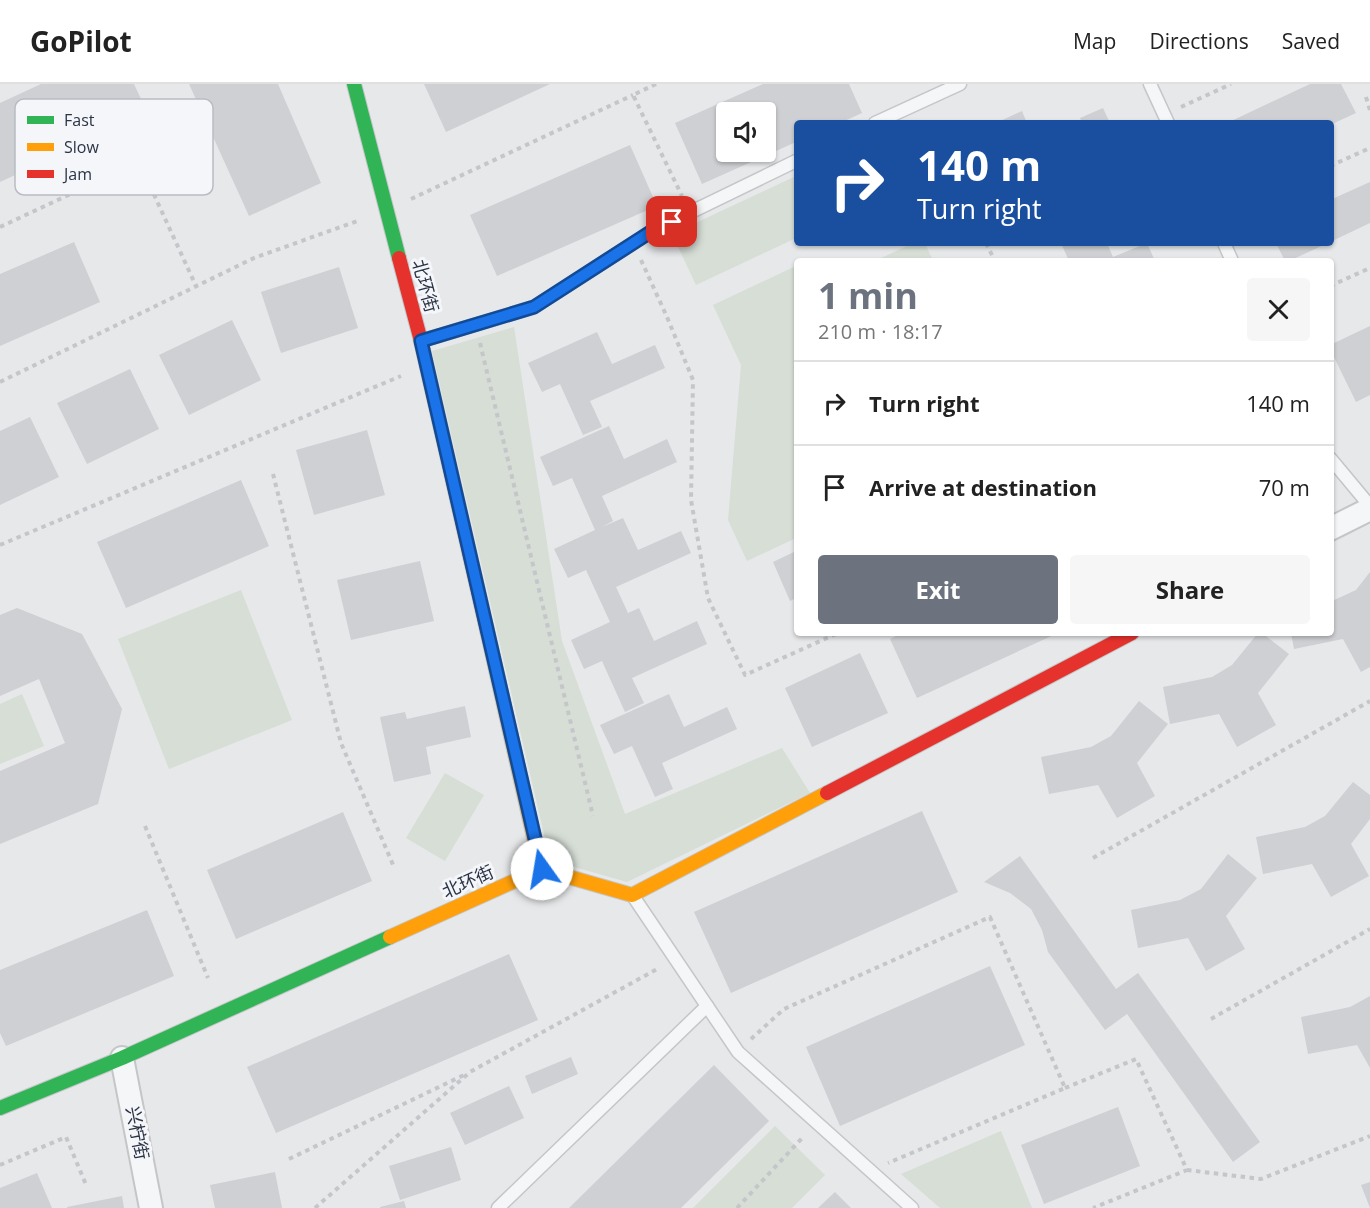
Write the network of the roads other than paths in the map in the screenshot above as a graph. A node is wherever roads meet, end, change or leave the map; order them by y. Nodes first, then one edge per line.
1 (354, 84) edge
2 (960, 84) edge
3 (1150, 84) edge
4 (1166, 119) edge
5 (882, 120) edge
6 (794, 162) edge
7 (421, 341) junction
8 (1334, 463) edge
9 (1370, 507) edge
10 (1334, 527) edge
11 (1126, 636) edge
12 (542, 869) junction
13 (632, 895) junction
14 (707, 1006) junction
15 (122, 1058) junction
16 (0, 1108) edge
17 (152, 1208) edge
18 (498, 1208) edge
19 (912, 1208) edge

1 - 7 street, 北环街
2 - 5 lane
3 - 4 lane
6 - 7 lane
7 - 12 street, 北环街
8 - 9 lane
9 - 10 street
11 - 13 street
12 - 13 street
12 - 15 street, 北环街
13 - 14 lane
14 - 18 lane
14 - 19 lane
15 - 16 street, 北环街
15 - 17 street, 兴柠街

